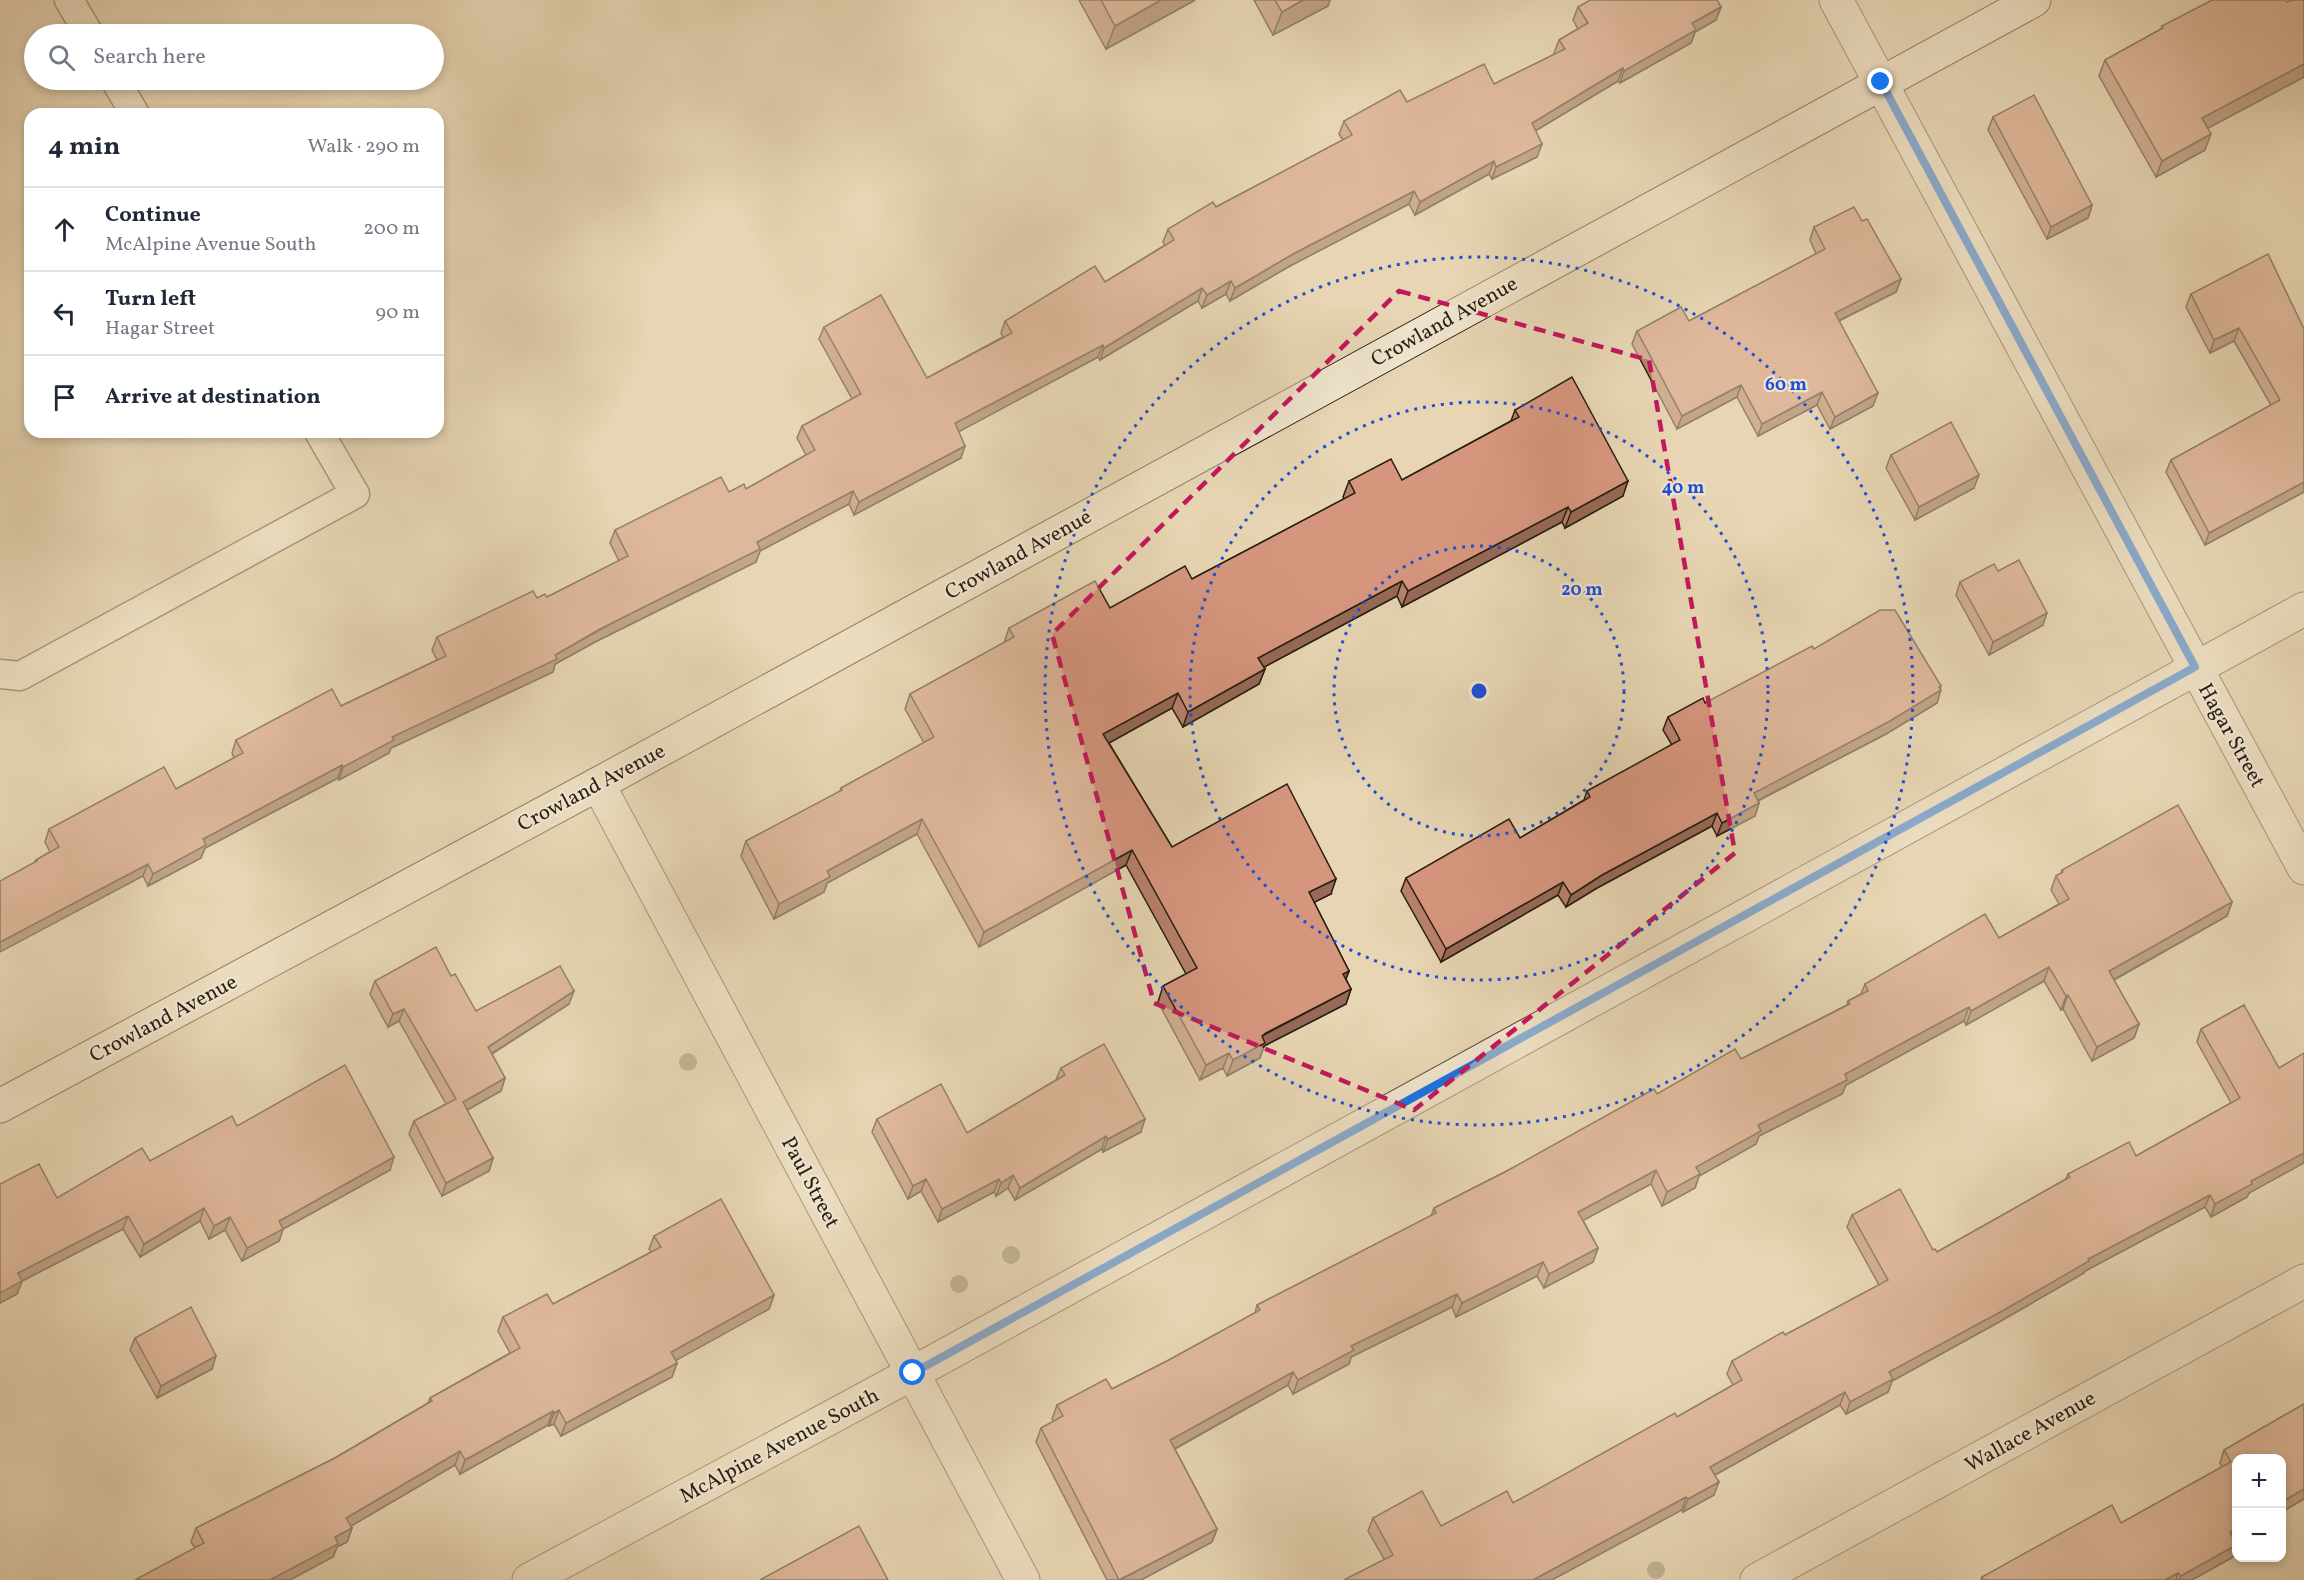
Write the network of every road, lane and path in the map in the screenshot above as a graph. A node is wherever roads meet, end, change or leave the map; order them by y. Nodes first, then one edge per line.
1 (69, 0) edge
2 (1836, 0) edge
3 (2034, 0) edge
4 (83, 24) edge
5 (1881, 82) junction
6 (121, 90) edge
7 (131, 108) edge
8 (323, 438) edge
9 (2304, 609) edge
10 (2195, 667) junction
11 (0, 674) edge
12 (598, 784) junction
13 (2304, 868) edge
14 (0, 1106) edge
15 (2304, 1281) edge
16 (913, 1373) junction
17 (529, 1580) edge
18 (1023, 1580) edge
19 (1756, 1580) edge

1 - 4 lane
2 - 5 street, Hagar Street
3 - 5 street, Crowland Avenue
5 - 10 street, Hagar Street
5 - 12 street, Crowland Avenue
6 - 7 lane
8 - 11 lane
9 - 10 street, McAlpine Avenue South
10 - 13 street, Hagar Street
10 - 16 street, McAlpine Avenue South
12 - 14 street, Crowland Avenue
12 - 16 street, Paul Street
15 - 19 street, Wallace Avenue
16 - 17 street, McAlpine Avenue South
16 - 18 street, Paul Street

